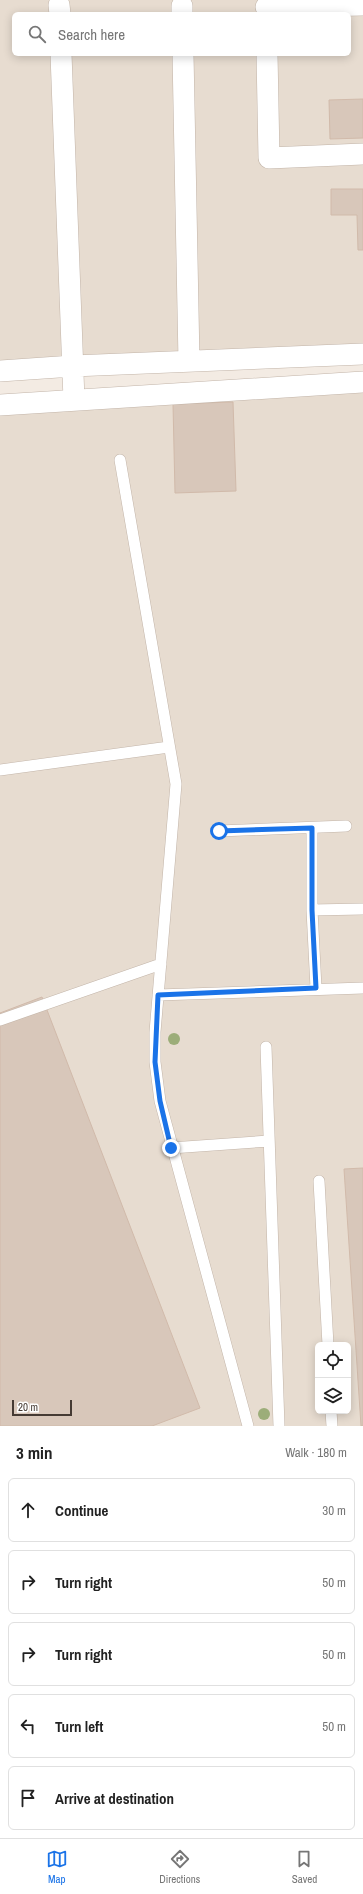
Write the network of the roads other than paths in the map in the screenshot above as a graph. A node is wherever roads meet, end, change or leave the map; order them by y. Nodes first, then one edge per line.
1 (363, 5) edge
2 (265, 7) edge
3 (61, 56) edge
4 (183, 56) edge
5 (267, 56) edge
6 (363, 154) edge
7 (363, 354) edge
8 (188, 361) junction
9 (73, 366) junction
10 (0, 371) edge
11 (363, 382) edge
12 (74, 400) junction
13 (0, 405) edge
14 (120, 460) dead end
15 (169, 747) junction
16 (0, 770) edge
17 (346, 826) dead end
18 (312, 828) junction
19 (219, 831) dead end
20 (363, 909) edge
21 (312, 910) junction
22 (161, 964) junction
23 (316, 988) junction
24 (363, 988) edge
25 (158, 995) junction
26 (0, 1020) edge
27 (266, 1047) dead end
28 (269, 1141) junction
29 (171, 1148) junction
30 (320, 1181) dead end
31 (328, 1342) edge
32 (331, 1414) edge
33 (248, 1426) edge
34 (279, 1426) edge
35 (332, 1426) edge

1 - 2 street
3 - 9 street
4 - 8 street
5 - 6 street
7 - 8 street
8 - 9 street
9 - 10 street
9 - 12 street
11 - 12 street
12 - 13 street
14 - 15 lane
15 - 16 lane
15 - 22 lane
17 - 18 lane
18 - 19 lane
18 - 21 lane
20 - 21 lane
21 - 23 lane
22 - 25 lane
22 - 26 lane
23 - 24 lane
23 - 25 lane
25 - 29 lane
27 - 28 lane
28 - 29 lane
28 - 34 lane
29 - 33 lane
30 - 31 lane
32 - 35 lane

